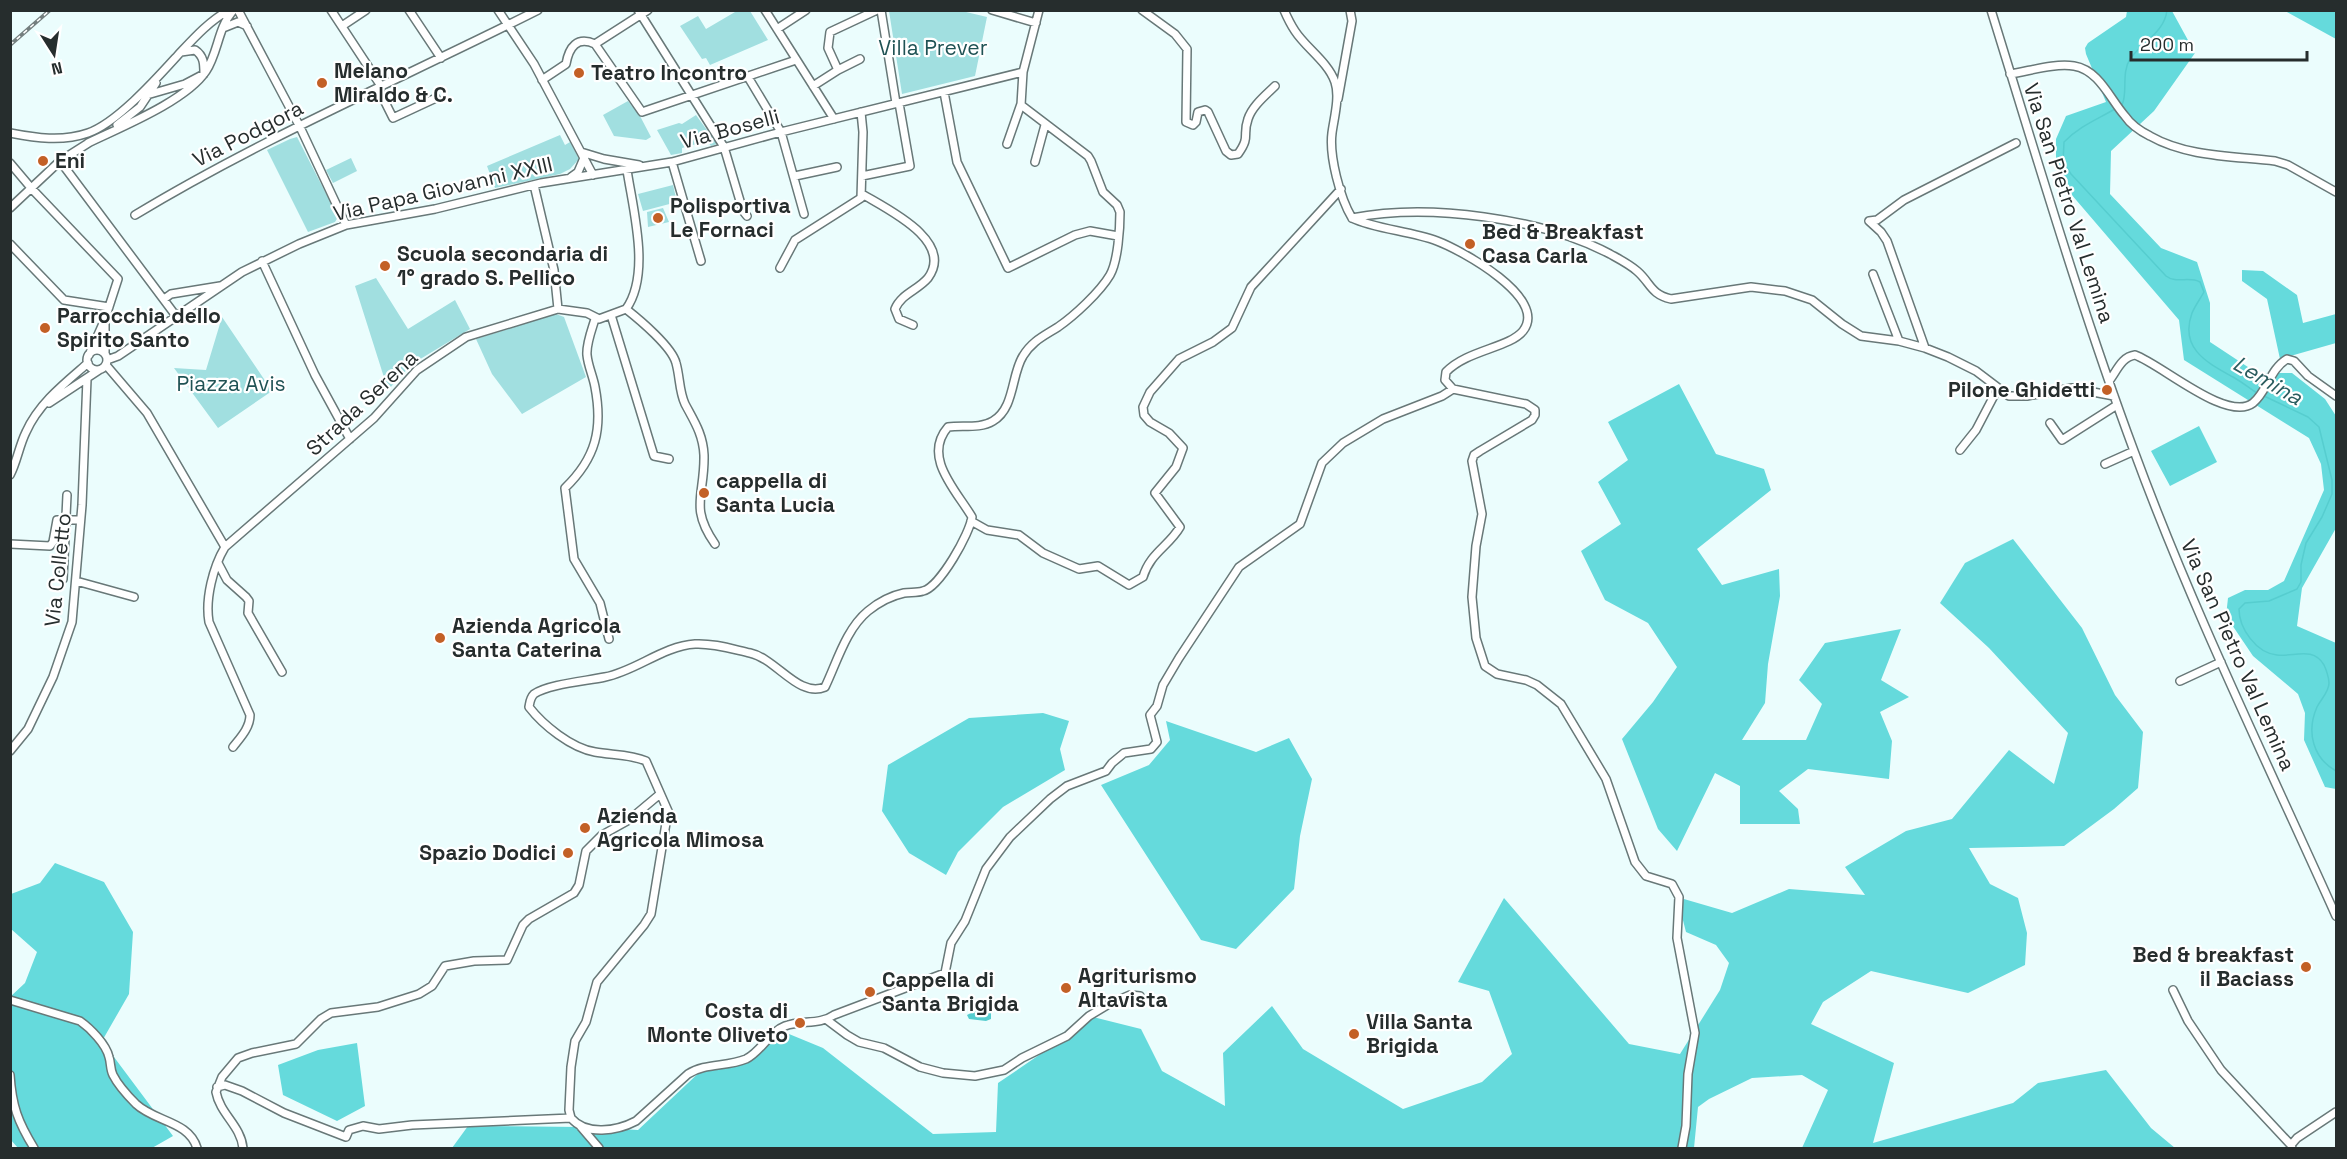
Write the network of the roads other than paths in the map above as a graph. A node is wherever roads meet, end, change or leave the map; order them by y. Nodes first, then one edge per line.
1 (231, 10) edge
2 (238, 10) edge
3 (331, 10) edge
4 (366, 10) edge
5 (409, 10) edge
6 (498, 10) edge
7 (538, 10) edge
8 (648, 10) edge
9 (765, 10) edge
10 (806, 10) edge
11 (879, 10) edge
12 (992, 10) edge
13 (1039, 10) edge
14 (1142, 10) edge
15 (1284, 10) edge
16 (1350, 10) edge
17 (1991, 10) edge
18 (639, 13) edge
19 (1036, 23) junction
20 (508, 25) junction
21 (247, 26) junction
22 (342, 26) junction
23 (223, 28) junction
24 (777, 29) junction
25 (595, 44) junction
26 (180, 52) junction
27 (441, 58) junction
28 (860, 59) dead end
29 (796, 60) junction
30 (838, 70) junction
31 (1023, 72) junction
32 (162, 73) junction
33 (204, 74) junction
34 (2010, 74) junction
35 (748, 77) junction
36 (542, 80) junction
37 (813, 86) junction
38 (1275, 86) dead end
39 (379, 87) junction
40 (944, 92) junction
41 (148, 95) junction
42 (692, 96) junction
43 (436, 98) dead end
44 (131, 102) junction
45 (898, 103) junction
46 (1021, 104) junction
47 (1335, 107) junction
48 (861, 112) junction
49 (834, 119) junction
50 (1045, 125) junction
51 (300, 127) junction
52 (10, 132) edge
53 (781, 132) junction
54 (88, 143) junction
55 (2016, 143) dead end
56 (1007, 144) dead end
57 (724, 147) junction
58 (583, 155) junction
59 (60, 161) junction
60 (672, 162) junction
61 (1035, 162) dead end
62 (10, 163) edge
63 (648, 166) junction
64 (837, 167) dead end
65 (627, 170) junction
66 (593, 175) junction
67 (795, 176) junction
68 (862, 176) junction
69 (570, 178) junction
70 (534, 185) junction
71 (32, 189) junction
72 (1341, 189) junction
73 (2337, 192) edge
74 (862, 194) junction
75 (10, 208) edge
76 (804, 214) dead end
77 (135, 215) dead end
78 (747, 216) dead end
79 (1352, 218) junction
80 (346, 225) junction
81 (1118, 236) junction
82 (10, 244) edge
83 (262, 261) junction
84 (701, 261) dead end
85 (780, 268) dead end
86 (1873, 274) dead end
87 (220, 286) junction
88 (164, 299) junction
89 (109, 307) junction
90 (558, 309) junction
91 (626, 309) junction
92 (611, 315) junction
93 (176, 316) junction
94 (105, 319) junction
95 (595, 319) junction
96 (914, 325) dead end
97 (1899, 340) junction
98 (1925, 348) junction
99 (88, 359) junction
100 (104, 362) junction
101 (87, 379) junction
102 (2109, 381) junction
103 (1998, 388) junction
104 (1453, 389) junction
105 (2114, 396) junction
106 (2337, 396) edge
107 (2117, 405) junction
108 (41, 408) junction
109 (2050, 423) dead end
110 (350, 439) junction
111 (10, 448) edge
112 (1960, 450) dead end
113 (2134, 451) junction
114 (18, 452) junction
115 (669, 459) dead end
116 (2105, 464) dead end
117 (10, 475) edge
118 (67, 495) dead end
119 (66, 519) junction
120 (80, 520) junction
121 (971, 521) junction
122 (10, 544) edge
123 (715, 544) dead end
124 (225, 547) junction
125 (218, 563) junction
126 (63, 579) dead end
127 (76, 581) junction
128 (134, 597) dead end
129 (609, 639) dead end
130 (2221, 662) junction
131 (282, 672) dead end
132 (2180, 681) dead end
133 (232, 747) dead end
134 (10, 751) edge
135 (660, 794) junction
136 (2337, 916) edge
137 (2173, 990) dead end
138 (1140, 996) dead end
139 (10, 1000) edge
140 (827, 1020) junction
141 (10, 1075) edge
142 (217, 1087) junction
143 (2337, 1112) edge
144 (571, 1118) junction
145 (581, 1127) junction
146 (2292, 1147) edge
147 (34, 1149) edge
148 (197, 1149) edge
149 (243, 1149) edge
150 (600, 1149) edge
151 (1682, 1149) edge

1 - 23 street
1 - 26 street
2 - 21 street
3 - 22 street
4 - 22 street
5 - 27 street
6 - 20 street
7 - 20 street, Via Podgora
8 - 18 street
9 - 24 street
10 - 24 street
11 - 30 street
11 - 45 street
12 - 19 street
13 - 19 street
14 - 38 street
15 - 47 street
16 - 47 street
17 - 34 street, Via San Pietro Val Lemina
18 - 25 street
18 - 42 street
19 - 31 street
20 - 27 street, Via Podgora
20 - 36 street
21 - 23 street
21 - 51 street
22 - 39 street
23 - 33 street
24 - 29 street
25 - 36 street
25 - 42 street
26 - 32 street
26 - 33 street
27 - 39 street, Via Podgora
28 - 30 street
29 - 35 street
29 - 37 street
30 - 37 street
31 - 40 street, Via Boselli
31 - 46 street
32 - 41 street
32 - 44 street
33 - 41 street
33 - 54 street
34 - 73 street
34 - 102 street, Via San Pietro Val Lemina
35 - 42 street
35 - 53 street
36 - 58 street
37 - 49 street
39 - 43 street
39 - 51 street, Via Podgora
40 - 45 street, Via Boselli
40 - 81 street
41 - 44 street
41 - 54 street
42 - 57 street
44 - 52 street
45 - 48 street, Via Boselli
45 - 68 street
46 - 50 street
46 - 56 street
47 - 72 street
48 - 49 street, Via Boselli
48 - 68 street
49 - 53 street, Via Boselli
50 - 61 street
50 - 81 street
51 - 77 street, Via Podgora
51 - 80 street
53 - 57 street, Via Boselli
53 - 67 street
54 - 59 street
55 - 98 street
57 - 60 street, Via Boselli
57 - 78 street
58 - 63 street
58 - 66 street
58 - 69 street
59 - 71 street
59 - 88 street
60 - 63 street, Via Boselli
60 - 84 street
62 - 71 street
63 - 65 street, Via Boselli
64 - 67 street
65 - 66 street, Via Boselli
65 - 91 street
66 - 69 street, Via Boselli
67 - 76 street
68 - 74 street
69 - 70 street, Via Papa Giovanni XXIII
70 - 80 street, Via Papa Giovanni XXIII
70 - 90 street
71 - 75 street
71 - 89 street
72 - 79 street
72 - 121 street
74 - 85 street
74 - 96 street
79 - 97 street
79 - 104 street
80 - 83 street, Via Papa Giovanni XXIII
81 - 121 street
82 - 89 street
83 - 87 street, Via Papa Giovanni XXIII
83 - 110 street
86 - 97 street
87 - 88 street
87 - 93 street, Via Papa Giovanni XXIII
88 - 93 street
89 - 94 street
90 - 95 street
90 - 110 street, Strada Serena
91 - 92 street
91 - 123 street
92 - 95 street
92 - 115 street
93 - 100 street, Via Papa Giovanni XXIII
94 - 99 street
94 - 100 street
95 - 129 street
97 - 98 street
98 - 103 street
99 - 100 street
99 - 100 street
99 - 108 street
100 - 101 street, Via Papa Giovanni XXIII
100 - 124 street
101 - 108 street, Via Papa Giovanni XXIII
101 - 120 street, Via Colletto
102 - 105 street, Via San Pietro Val Lemina
102 - 106 street
103 - 105 street
103 - 112 street
104 - 140 street
104 - 151 street
105 - 107 street, Via San Pietro Val Lemina
107 - 109 street
107 - 113 street, Via San Pietro Val Lemina
108 - 114 street
110 - 124 street, Strada Serena
111 - 114 street
113 - 116 street
113 - 130 street, Via San Pietro Val Lemina
114 - 117 street
118 - 119 street
119 - 120 street
119 - 122 street
119 - 126 street
120 - 127 street, Via Colletto
121 - 135 street
124 - 125 street, Strada Serena
125 - 131 street
125 - 133 street, Strada Serena
127 - 128 street
127 - 134 street, Via Colletto
130 - 132 street
130 - 136 street, Via San Pietro Val Lemina
135 - 142 street
135 - 144 street
137 - 146 street
138 - 140 street
139 - 148 street
140 - 145 street
141 - 147 street
142 - 144 street
142 - 149 street
143 - 146 street
144 - 145 street
145 - 150 street

